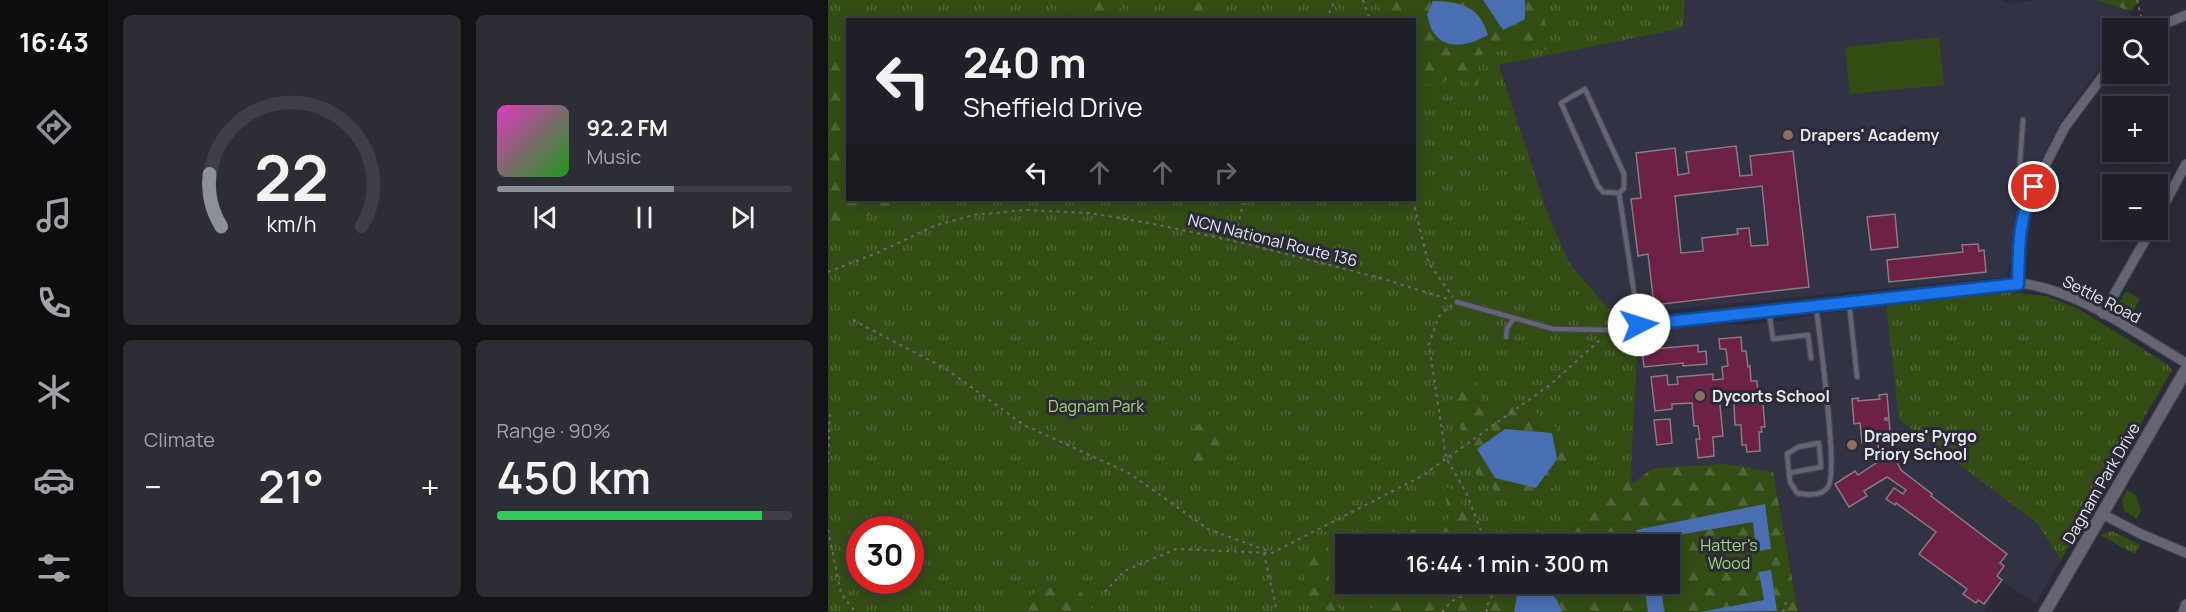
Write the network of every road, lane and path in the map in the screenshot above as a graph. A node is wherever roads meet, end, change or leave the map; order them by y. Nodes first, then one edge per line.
1 (1335, 0) edge
2 (1363, 0) edge
3 (2137, 0) edge
4 (2186, 15) edge
5 (1327, 18) edge
6 (1370, 18) edge
7 (2142, 18) edge
8 (2168, 23) edge
9 (2102, 77) edge
10 (2024, 120) dead end
11 (2186, 164) edge
12 (2034, 187) junction
13 (1619, 193) junction
14 (2168, 198) edge
15 (1244, 201) edge
16 (1413, 201) edge
17 (2145, 240) edge
18 (1234, 241) junction
19 (828, 272) edge
20 (2018, 284) junction
21 (1457, 302) junction
22 (1849, 302) junction
23 (1816, 306) junction
24 (1769, 312) junction
25 (2103, 314) junction
26 (853, 320) dead end
27 (1513, 320) junction
28 (1639, 325) junction
29 (1611, 330) junction
30 (1506, 337) dead end
31 (1811, 358) dead end
32 (2186, 363) edge
33 (2186, 370) edge
34 (1857, 377) dead end
35 (830, 410) dead end
36 (828, 462) edge
37 (1789, 473) junction
38 (2102, 514) junction
39 (828, 530) edge
40 (1482, 534) edge
41 (1264, 553) junction
42 (1272, 553) junction
43 (2186, 553) edge
44 (1106, 592) dead end
45 (1468, 594) edge
46 (1493, 594) edge
47 (1786, 602) dead end
48 (2186, 604) edge
49 (855, 612) edge
50 (1277, 612) edge
51 (1442, 612) edge
52 (1487, 612) edge
53 (1783, 612) edge
54 (2045, 612) edge
55 (2183, 612) edge

1 - 5 path
2 - 6 path
3 - 7 path
4 - 8 street
9 - 12 street
10 - 12 lane
11 - 14 street
12 - 20 street
13 - 13 lane
13 - 28 lane
15 - 18 path
16 - 21 path
17 - 25 street
18 - 19 path, NCN National Route 136
18 - 21 path, NCN National Route 136
20 - 22 street, Settle Road
20 - 25 street, Settle Road
21 - 27 lane
21 - 40 path
22 - 23 street, Settle Road
22 - 34 lane
23 - 24 street, Settle Road
23 - 37 lane
24 - 28 street, Settle Road
24 - 31 lane
25 - 32 street, Settle Road
26 - 42 path
27 - 29 lane
27 - 30 lane
28 - 29 lane
29 - 42 path
33 - 38 street, Dagnam Park Drive
35 - 36 path
37 - 37 lane
38 - 43 street
38 - 54 street, Dagnam Park Drive
39 - 49 path
41 - 42 path
41 - 44 path
41 - 50 path
45 - 51 path
46 - 52 path
47 - 53 path
48 - 55 street

